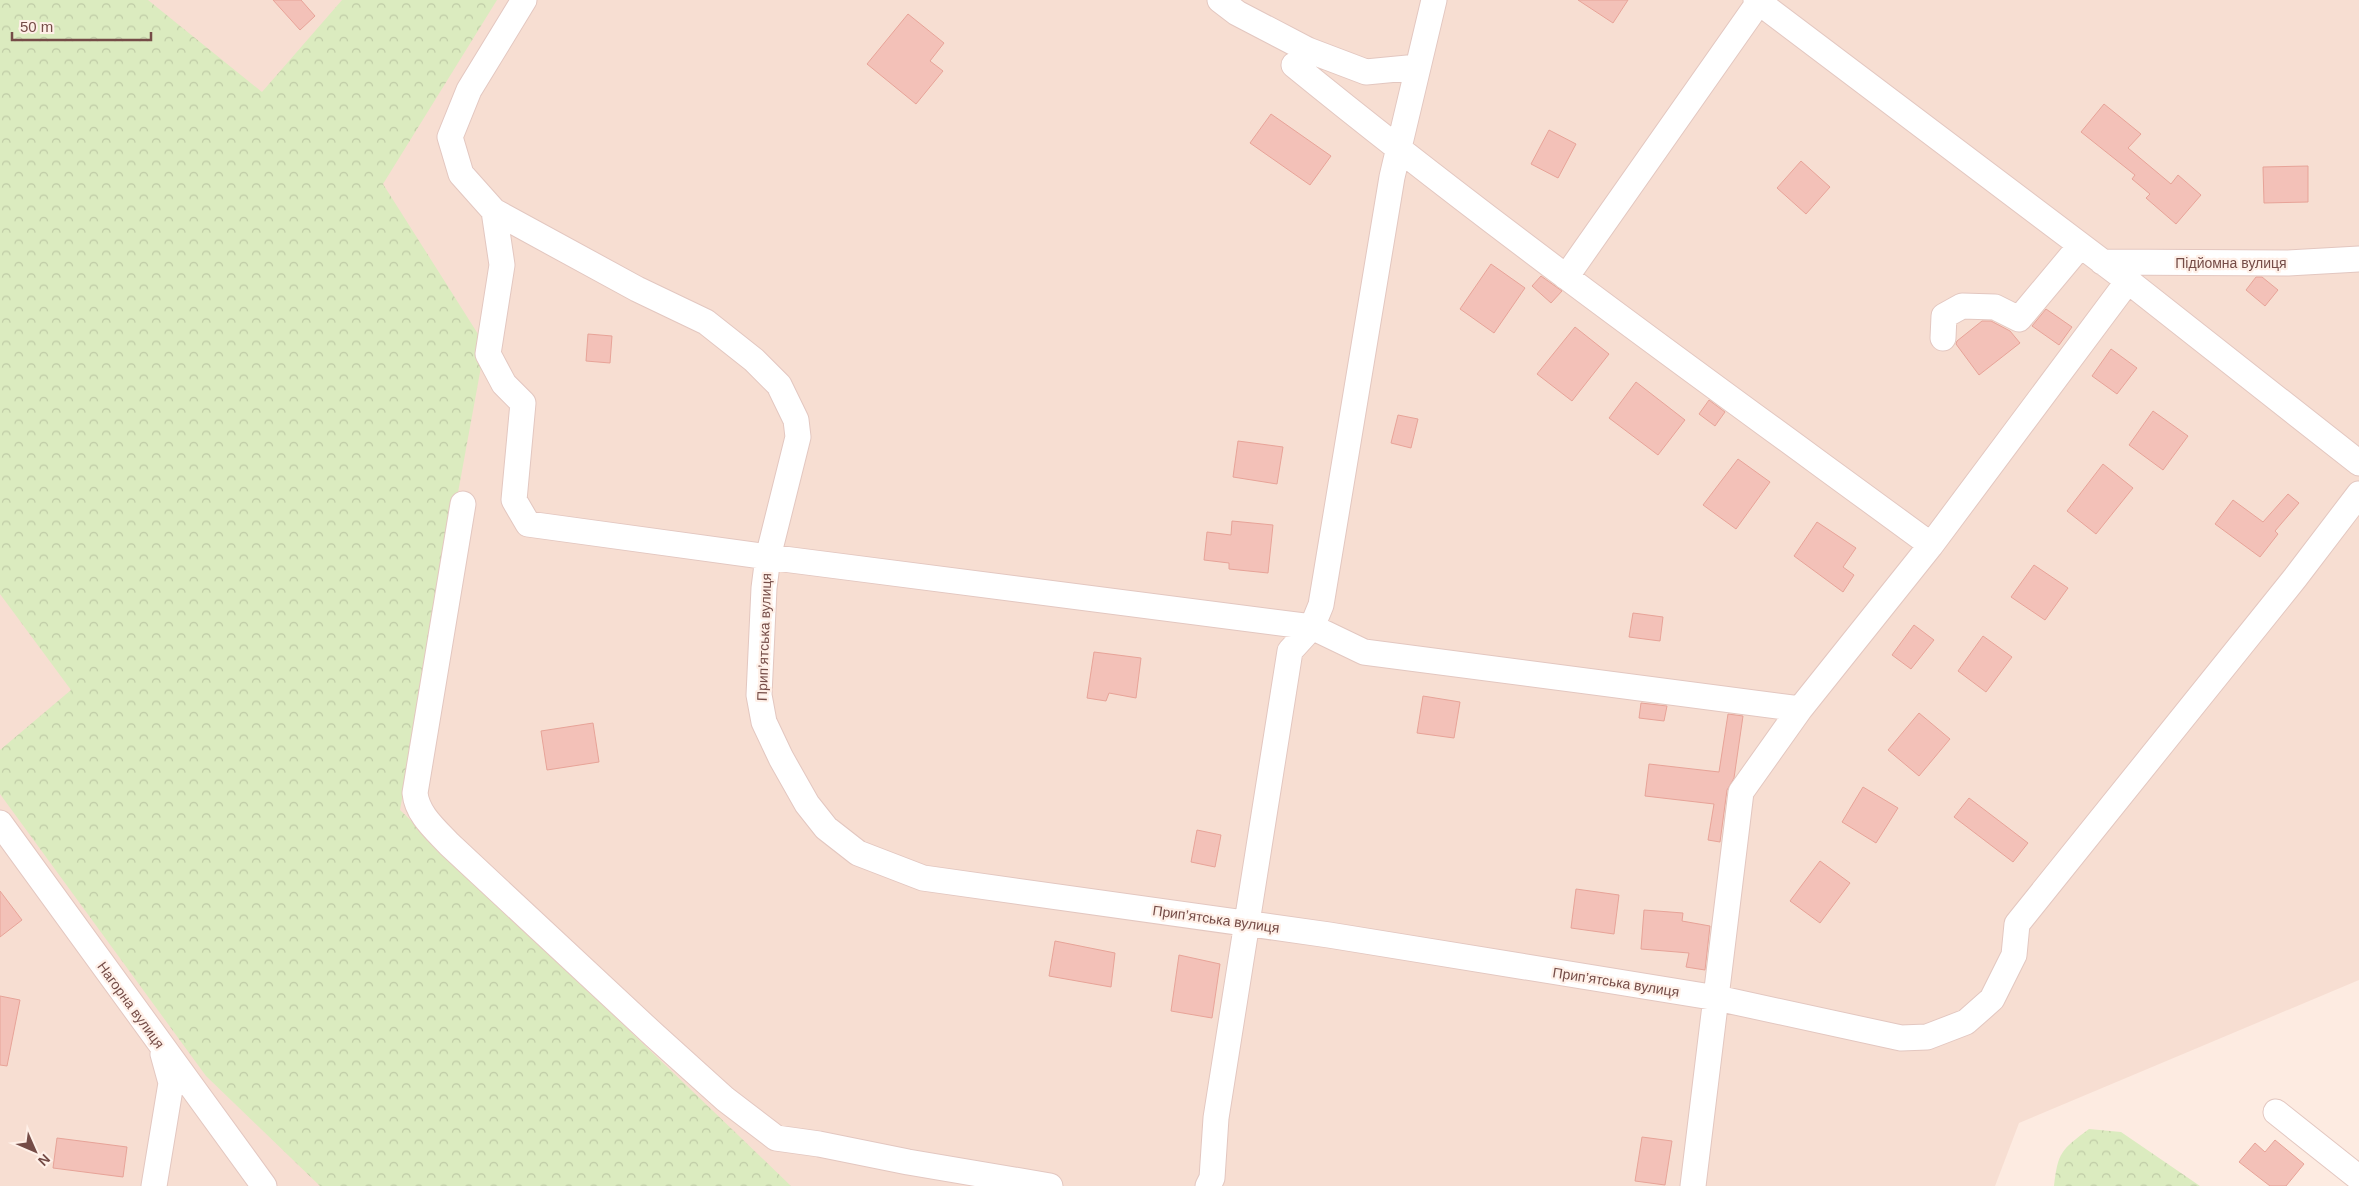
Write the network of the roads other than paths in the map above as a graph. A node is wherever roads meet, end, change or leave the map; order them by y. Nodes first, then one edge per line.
1 (524, 0) edge
2 (1220, 0) edge
3 (1434, 0) edge
4 (1757, 1) edge
5 (1294, 64) dead end
6 (1418, 67) junction
7 (1399, 150) junction
8 (494, 211) junction
9 (2080, 246) junction
10 (2359, 259) edge
11 (2102, 262) junction
12 (1566, 276) junction
13 (2128, 281) junction
14 (1943, 338) dead end
15 (2359, 463) edge
16 (2359, 494) edge
17 (463, 504) dead end
18 (1931, 545) junction
19 (768, 557) junction
20 (1312, 627) junction
21 (1800, 709) junction
22 (0, 823) edge
23 (1246, 923) junction
24 (1717, 998) junction
25 (159, 1042) junction
26 (2276, 1112) dead end
27 (2359, 1178) edge
28 (154, 1186) edge
29 (264, 1186) edge
30 (1050, 1186) edge
31 (1208, 1186) edge
32 (1693, 1186) edge

1 - 8 street
2 - 6 street
3 - 6 street
4 - 9 street
4 - 12 street
5 - 7 street
6 - 7 street
7 - 12 street
7 - 20 street
8 - 19 street, Прип’ятська вулиця
8 - 19 street
9 - 11 street
9 - 14 street
10 - 11 street, Підйомна вулиця
11 - 13 street
12 - 18 street
13 - 15 street
13 - 18 street
16 - 24 street, Прип’ятська вулиця
17 - 30 street
18 - 21 street
19 - 20 street
19 - 23 street, Прип’ятська вулиця
20 - 21 street
20 - 23 street
21 - 24 street
22 - 25 street, Нагорна вулиця
23 - 24 street, Прип’ятська вулиця
23 - 31 street
24 - 32 street
25 - 28 street
25 - 29 street, Нагорна вулиця
26 - 27 street

